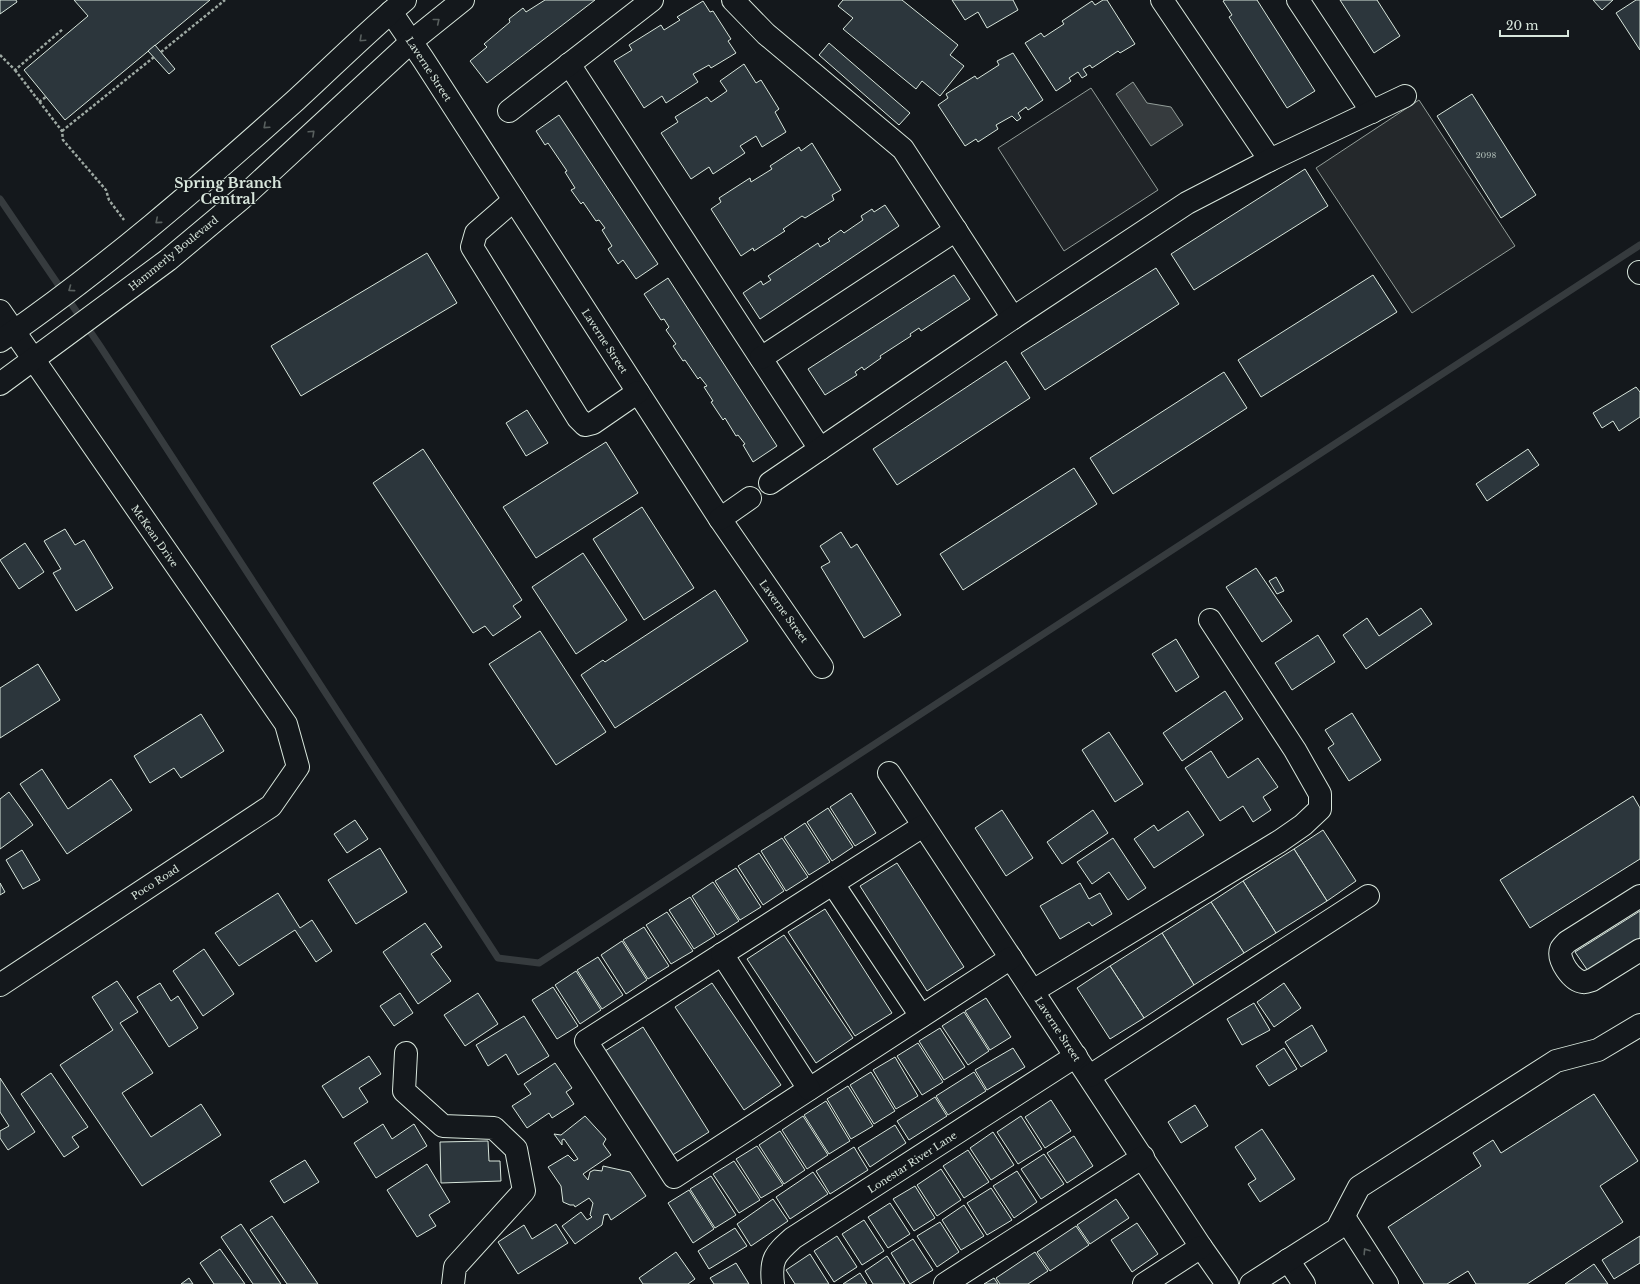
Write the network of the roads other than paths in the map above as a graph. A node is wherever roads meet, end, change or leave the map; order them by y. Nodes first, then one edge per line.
1 (463, 0) edge
2 (652, 0) edge
3 (733, 0) edge
4 (1162, 0) edge
5 (1298, 0) edge
6 (398, 6) edge
7 (412, 41) junction
8 (569, 64) junction
9 (1406, 96) dead end
10 (509, 111) dead end
11 (1372, 112) junction
12 (1270, 160) junction
13 (514, 200) junction
14 (956, 230) junction
15 (0, 310) edge
16 (1013, 318) junction
17 (7, 337) edge
18 (761, 358) junction
19 (34, 361) junction
20 (0, 384) edge
21 (638, 392) junction
22 (820, 449) junction
23 (770, 483) dead end
24 (750, 498) dead end
25 (720, 519) junction
26 (1210, 620) dead end
27 (822, 667) dead end
28 (298, 767) joint
29 (889, 773) dead end
30 (923, 826) junction
31 (833, 884) junction
32 (1368, 896) dead end
33 (1640, 896) edge
34 (1640, 950) edge
35 (722, 954) junction
36 (1011, 958) junction
37 (0, 985) edge
38 (1033, 991) junction
39 (921, 1016) junction
40 (1640, 1025) edge
41 (406, 1053) dead end
42 (1076, 1056) junction
43 (1090, 1076) junction
44 (809, 1089) junction
45 (1143, 1157) junction
46 (1344, 1217) junction
47 (1201, 1247) junction
48 (1288, 1260) junction
49 (453, 1284) edge
50 (774, 1284) edge
51 (945, 1284) edge
52 (1144, 1284) edge
53 (1227, 1284) edge
54 (1251, 1284) edge
55 (1304, 1284) edge
56 (1387, 1284) edge

7 -> 1 street, Hammerly Boulevard
2 - 8 street
3 - 14 street
4 - 12 street
5 - 11 street
6 - 7 street, Laverne Street
6 -> 17 street
7 - 13 street, Laverne Street
19 -> 7 street, Hammerly Boulevard
8 - 10 street
8 - 18 street
9 - 11 street
11 - 12 street
12 - 16 street
13 - 21 street, Laverne Street
13 - 21 street
14 - 16 street
14 - 18 street
15 - 17 street, McKean Drive
16 - 22 street
17 - 19 street, McKean Drive
18 - 22 street
19 - 20 street, Hammerly Boulevard
19 - 28 street, McKean Drive
21 - 25 street, Laverne Street
22 - 23 street
24 - 25 street
25 - 27 street, Laverne Street
26 - 38 street
28 - 37 street, Poco Road
29 - 30 street, Laverne Street
30 - 31 street
30 - 36 street, Laverne Street
31 - 35 street
31 - 39 street
32 - 43 street
33 - 34 street
35 - 44 street
35 - 44 street
36 - 38 street, Laverne Street
36 - 39 street
38 - 42 street, Laverne Street
39 - 44 street
40 - 46 street
41 - 49 street
42 - 43 street, Laverne Street
42 - 50 street, Lonestar River Lane
43 - 45 street, Laverne Street
45 - 47 street, Laverne Street
45 - 51 street
46 - 48 street
56 -> 46 street
47 - 52 street
47 - 53 street, Laverne Street
48 - 54 street
48 - 55 street

